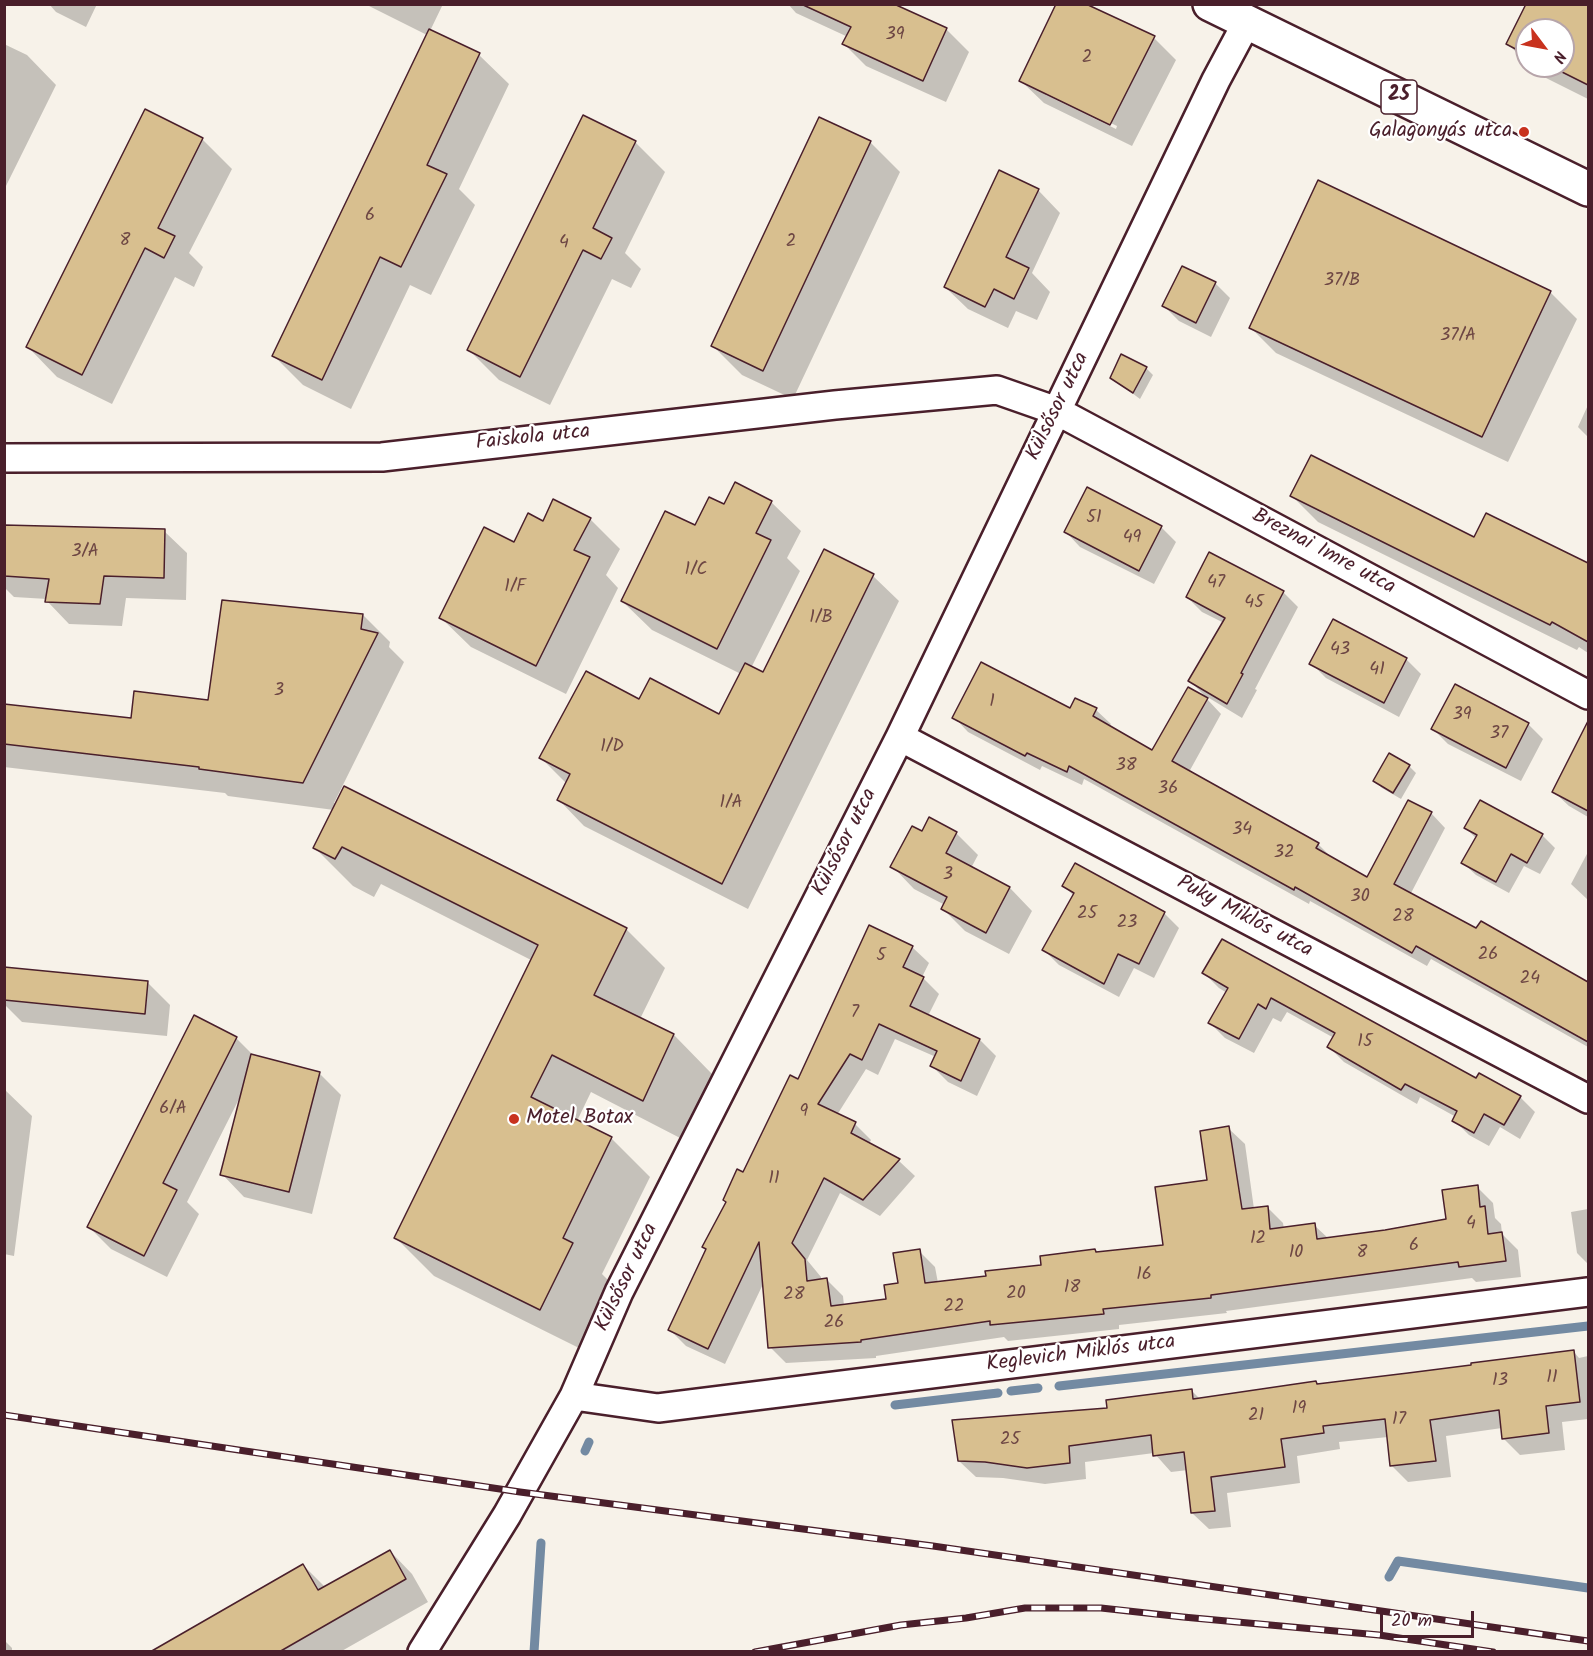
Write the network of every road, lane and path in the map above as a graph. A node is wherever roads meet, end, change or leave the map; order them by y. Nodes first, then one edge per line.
1 (1210, 4) edge
2 (1247, 22) junction
3 (1588, 189) edge
4 (1057, 411) junction
5 (4, 458) edge
6 (1588, 696) edge
7 (900, 737) junction
8 (1588, 1099) edge
9 (1588, 1292) edge
10 (574, 1396) junction
11 (422, 1652) edge

1 - 2 main road, 25
2 - 3 main road, 25
2 - 4 street, Külsősor utca
4 - 5 street, Faiskola utca
4 - 6 street, Breznai Imre utca
4 - 7 street, Külsősor utca
7 - 8 street, Puky Miklós utca
7 - 10 street, Külsősor utca
9 - 10 street, Keglevich Miklós utca
10 - 11 street, Külsősor utca

